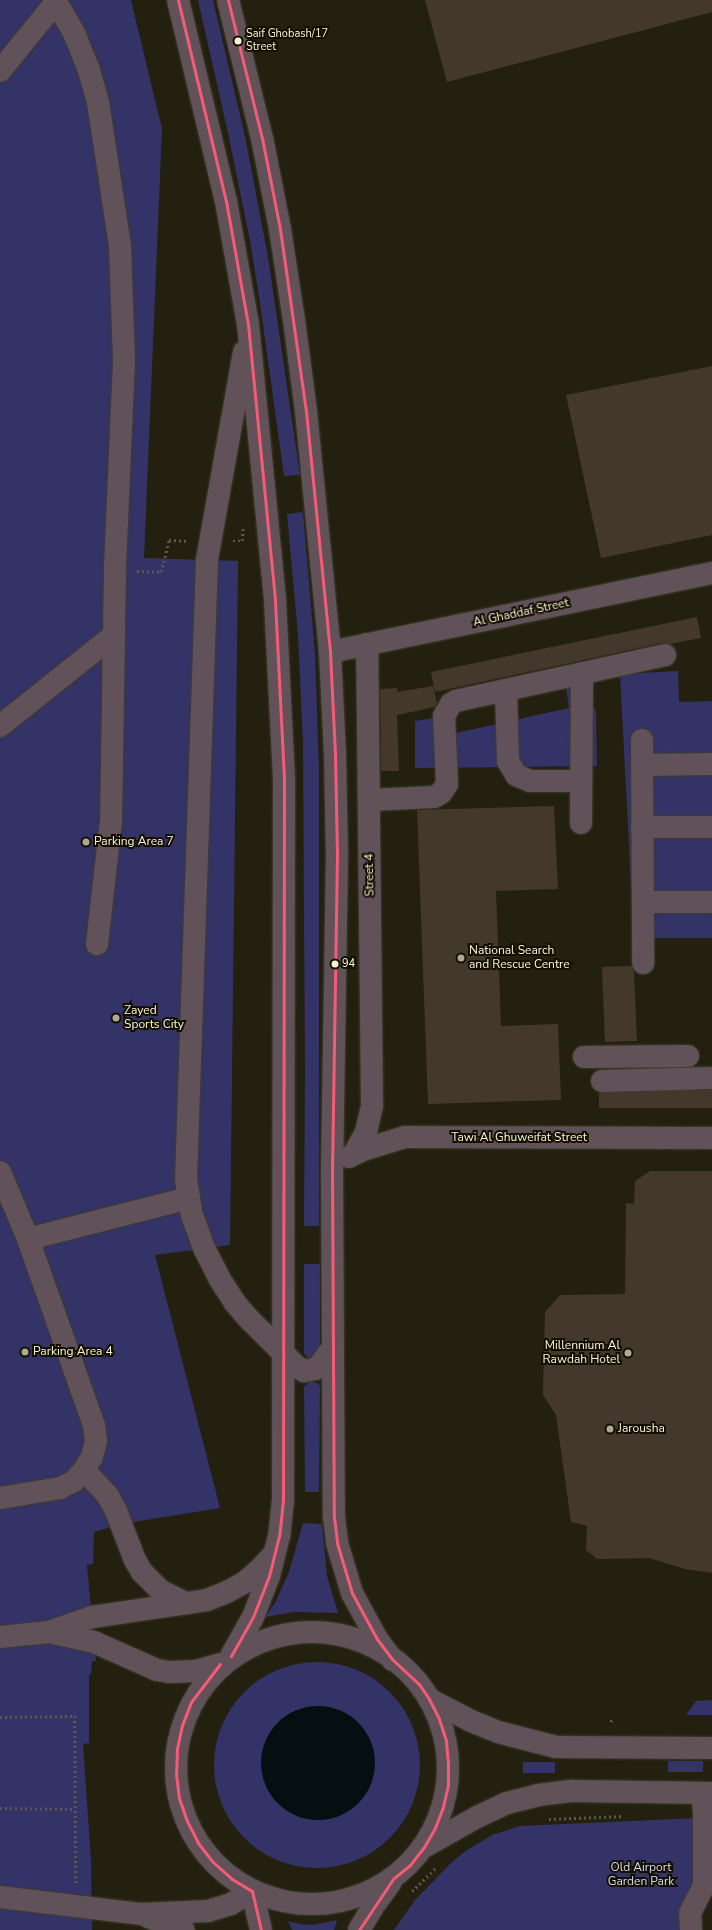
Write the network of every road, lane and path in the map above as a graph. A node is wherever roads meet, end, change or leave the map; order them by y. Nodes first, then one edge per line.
1 (178, 0) edge
2 (228, 0) edge
3 (55, 1) edge
4 (0, 71) edge
5 (248, 324) junction
6 (712, 573) edge
7 (114, 635) junction
8 (367, 644) junction
9 (330, 652) junction
10 (665, 655) dead end
11 (582, 673) junction
12 (506, 690) junction
13 (0, 726) edge
14 (642, 740) dead end
15 (712, 764) edge
16 (642, 765) junction
17 (582, 781) junction
18 (369, 800) junction
19 (581, 824) dead end
20 (712, 827) edge
21 (642, 828) junction
22 (643, 902) junction
23 (712, 902) edge
24 (97, 944) dead end
25 (643, 962) dead end
26 (688, 1056) dead end
27 (584, 1057) dead end
28 (711, 1078) dead end
29 (602, 1081) dead end
30 (372, 1106) junction
31 (405, 1137) junction
32 (712, 1138) edge
33 (354, 1154) junction
34 (332, 1166) junction
35 (0, 1172) edge
36 (188, 1198) junction
37 (28, 1239) junction
38 (333, 1347) junction
39 (284, 1354) junction
40 (84, 1470) junction
41 (0, 1498) edge
42 (275, 1553) junction
43 (186, 1603) junction
44 (49, 1632) junction
45 (0, 1637) edge
46 (226, 1660) junction
47 (393, 1660) junction
48 (429, 1699) junction
49 (0, 1717) edge
50 (612, 1718) dead end
51 (611, 1722) dead end
52 (712, 1748) edge
53 (707, 1793) edge
54 (0, 1808) edge
55 (75, 1809) junction
56 (625, 1816) dead end
57 (546, 1818) dead end
58 (424, 1847) junction
59 (438, 1866) dead end
60 (393, 1879) junction
61 (252, 1891) junction
62 (0, 1897) edge
63 (407, 1897) dead end
64 (76, 1905) junction
65 (140, 1914) junction
66 (184, 1930) edge
67 (261, 1930) edge
68 (359, 1930) edge
69 (691, 1930) edge

1 - 5 street
2 - 9 street
3 - 4 street
3 - 7 street
5 - 36 street
5 - 39 street
6 - 8 street, Al Ghaddaf Street
7 - 13 street
7 - 24 street
8 - 9 street, Al Ghaddaf Street
8 - 18 street, Street 4
9 - 34 street
10 - 11 street
11 - 12 street
11 - 17 street
12 - 17 street
12 - 18 street
14 - 16 street
15 - 16 street
16 - 21 street
17 - 19 street
18 - 30 street, Street 4
20 - 21 street
21 - 22 street
22 - 23 street
22 - 25 street
26 - 27 street
28 - 29 street
30 - 31 street
30 - 33 street, Street 4
31 - 32 street, Tawi Al Ghuweifat Street
31 - 33 street, Tawi Al Ghuweifat Street
33 - 34 street, Tawi Al Ghuweifat Street
34 - 38 street
35 - 37 street
36 - 37 street
36 - 39 street
37 - 40 street
38 - 39 street
38 - 47 street
39 - 42 street
40 - 41 street
40 - 43 street
42 - 43 street
42 - 46 street
43 - 44 street
44 - 45 street
44 - 46 street
46 - 47 street
46 - 61 street
47 - 48 street
48 - 52 street
48 - 58 street
49 - 55 path
50 - 51 path
53 - 58 street
53 - 69 street
54 - 55 path
55 - 64 path
56 - 57 path
58 - 60 street
59 - 63 path
60 - 61 street
60 - 68 street
61 - 65 street
61 - 67 street
62 - 64 street
64 - 65 street
65 - 66 street

